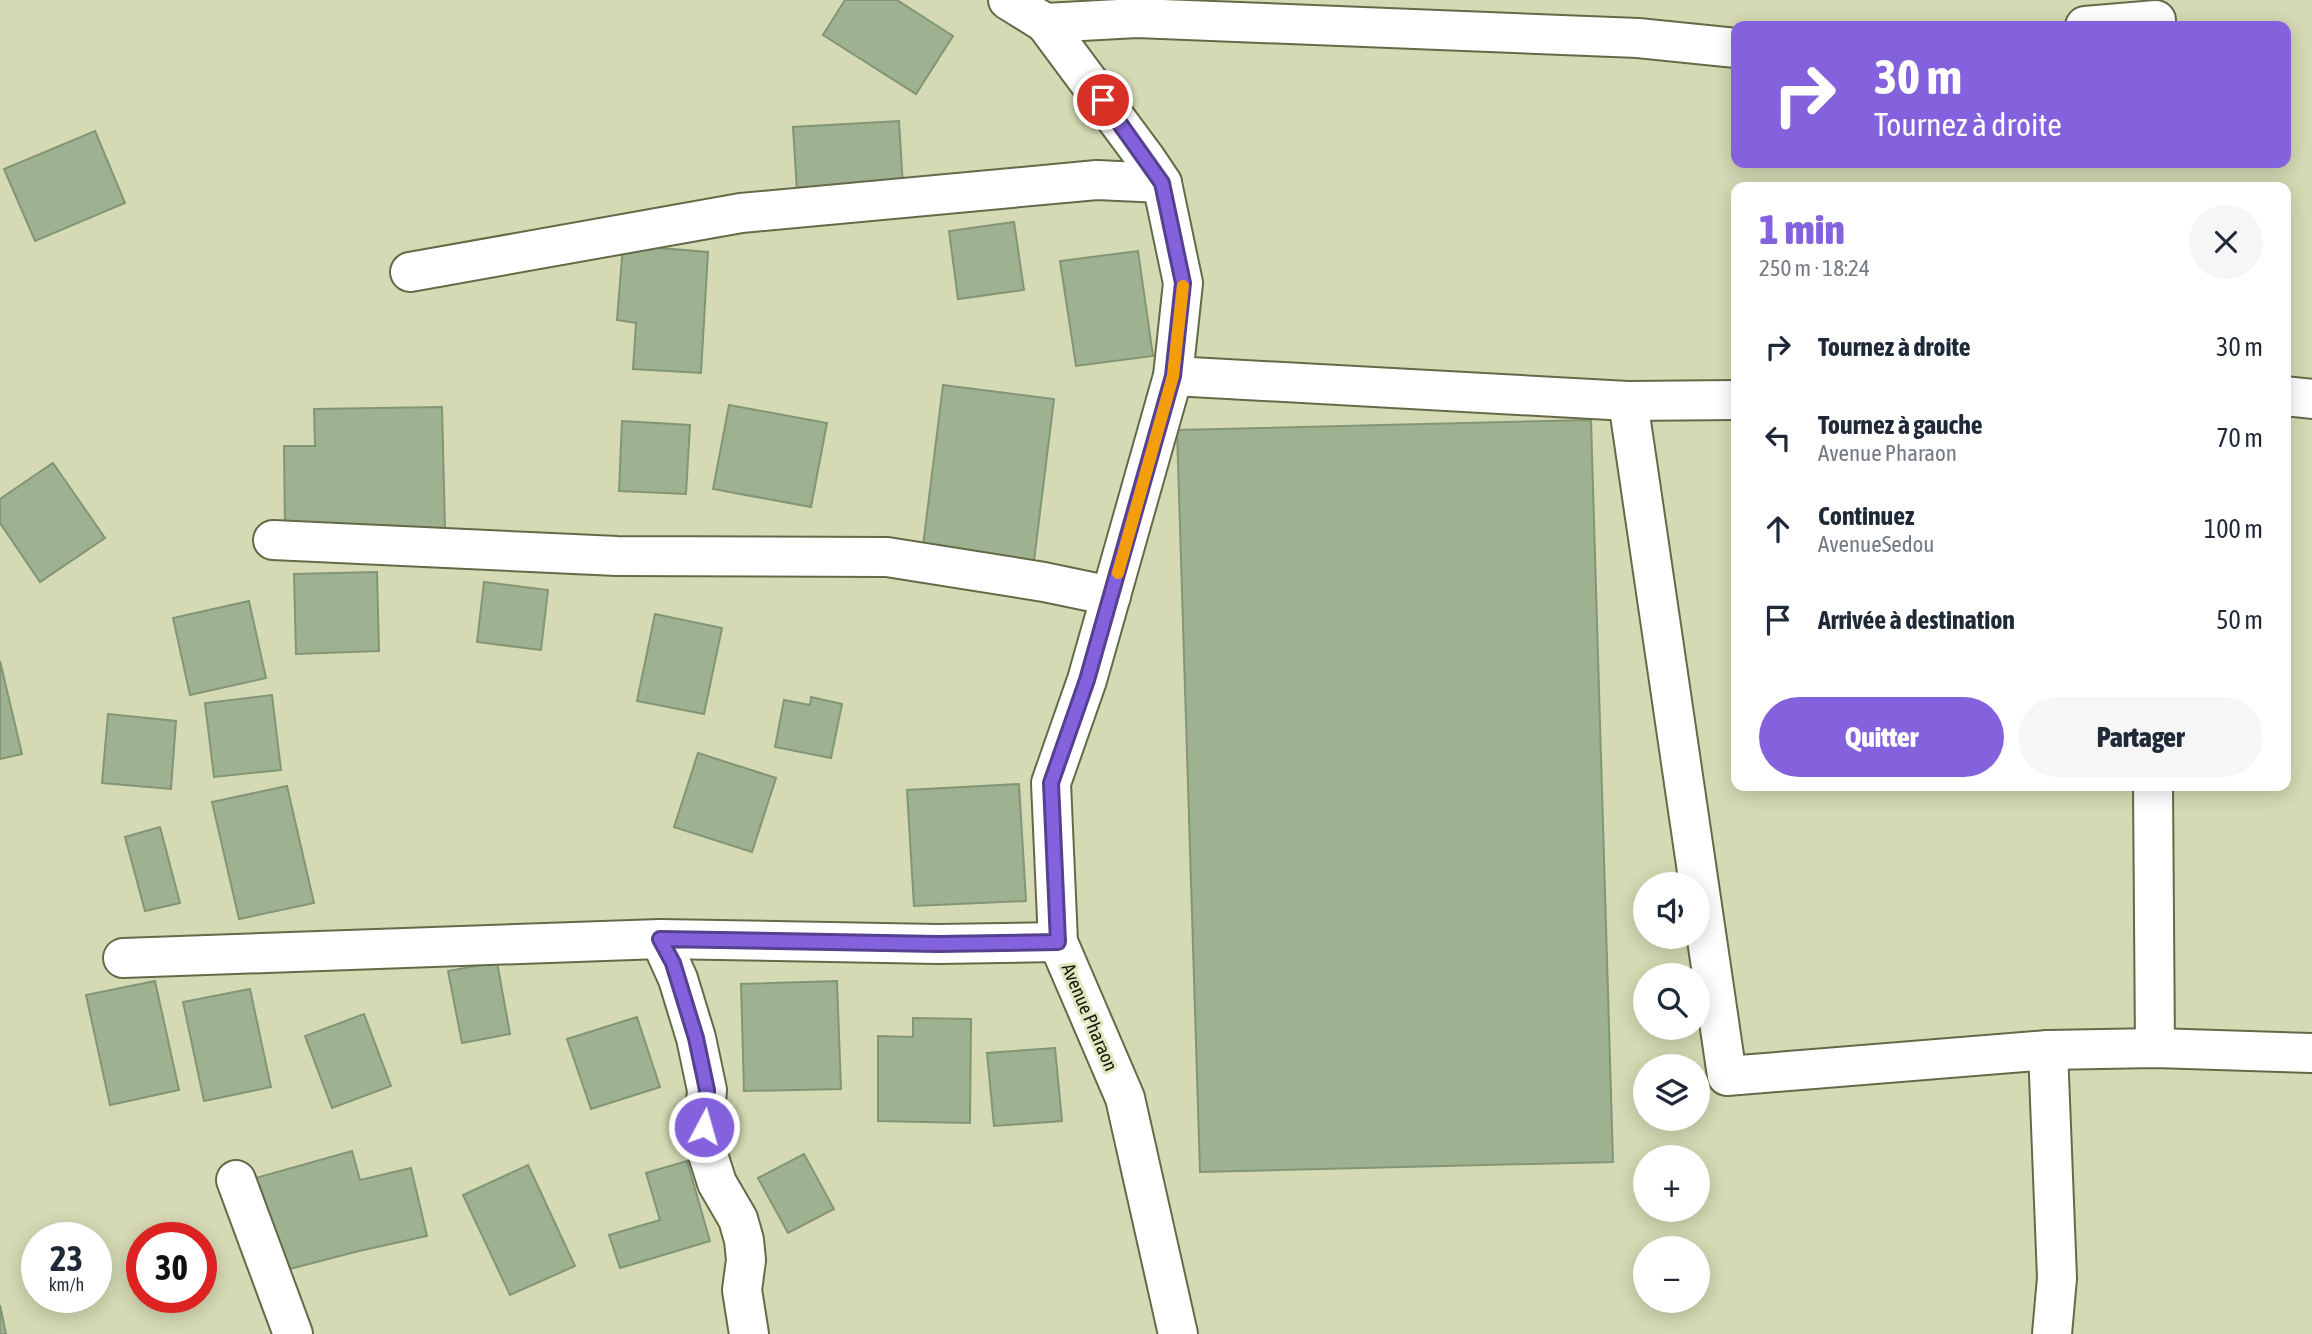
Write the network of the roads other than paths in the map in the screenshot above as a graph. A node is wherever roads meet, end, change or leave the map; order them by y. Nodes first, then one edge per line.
1 (1007, 0) edge
2 (1349, 13) edge
3 (2156, 20) dead end
4 (2144, 21) edge
5 (1045, 23) junction
6 (1731, 47) edge
7 (1162, 183) junction
8 (410, 272) dead end
9 (1173, 376) junction
10 (2291, 397) edge
11 (2312, 399) edge
12 (1731, 400) edge
13 (1628, 401) junction
14 (274, 540) dead end
15 (1111, 596) junction
16 (2153, 791) edge
17 (660, 939) junction
18 (1058, 942) junction
19 (123, 958) dead end
20 (2155, 1048) junction
21 (2048, 1050) junction
22 (2312, 1053) edge
23 (236, 1180) dead end
24 (293, 1334) edge
25 (748, 1334) edge
26 (1178, 1334) edge
27 (2052, 1334) edge

1 - 5 street
2 - 5 street
2 - 6 street
3 - 4 street
5 - 7 street
7 - 8 street
7 - 9 street, Avenue Pharaon
9 - 13 street
9 - 15 street, Avenue Pharaon
10 - 11 street
12 - 13 street
13 - 21 street
14 - 15 street
15 - 18 street, Avenue Pharaon
16 - 20 street
17 - 18 street
17 - 19 street
17 - 25 street
18 - 26 street, Avenue Pharaon
20 - 21 street
20 - 22 street
21 - 27 street
23 - 24 street

